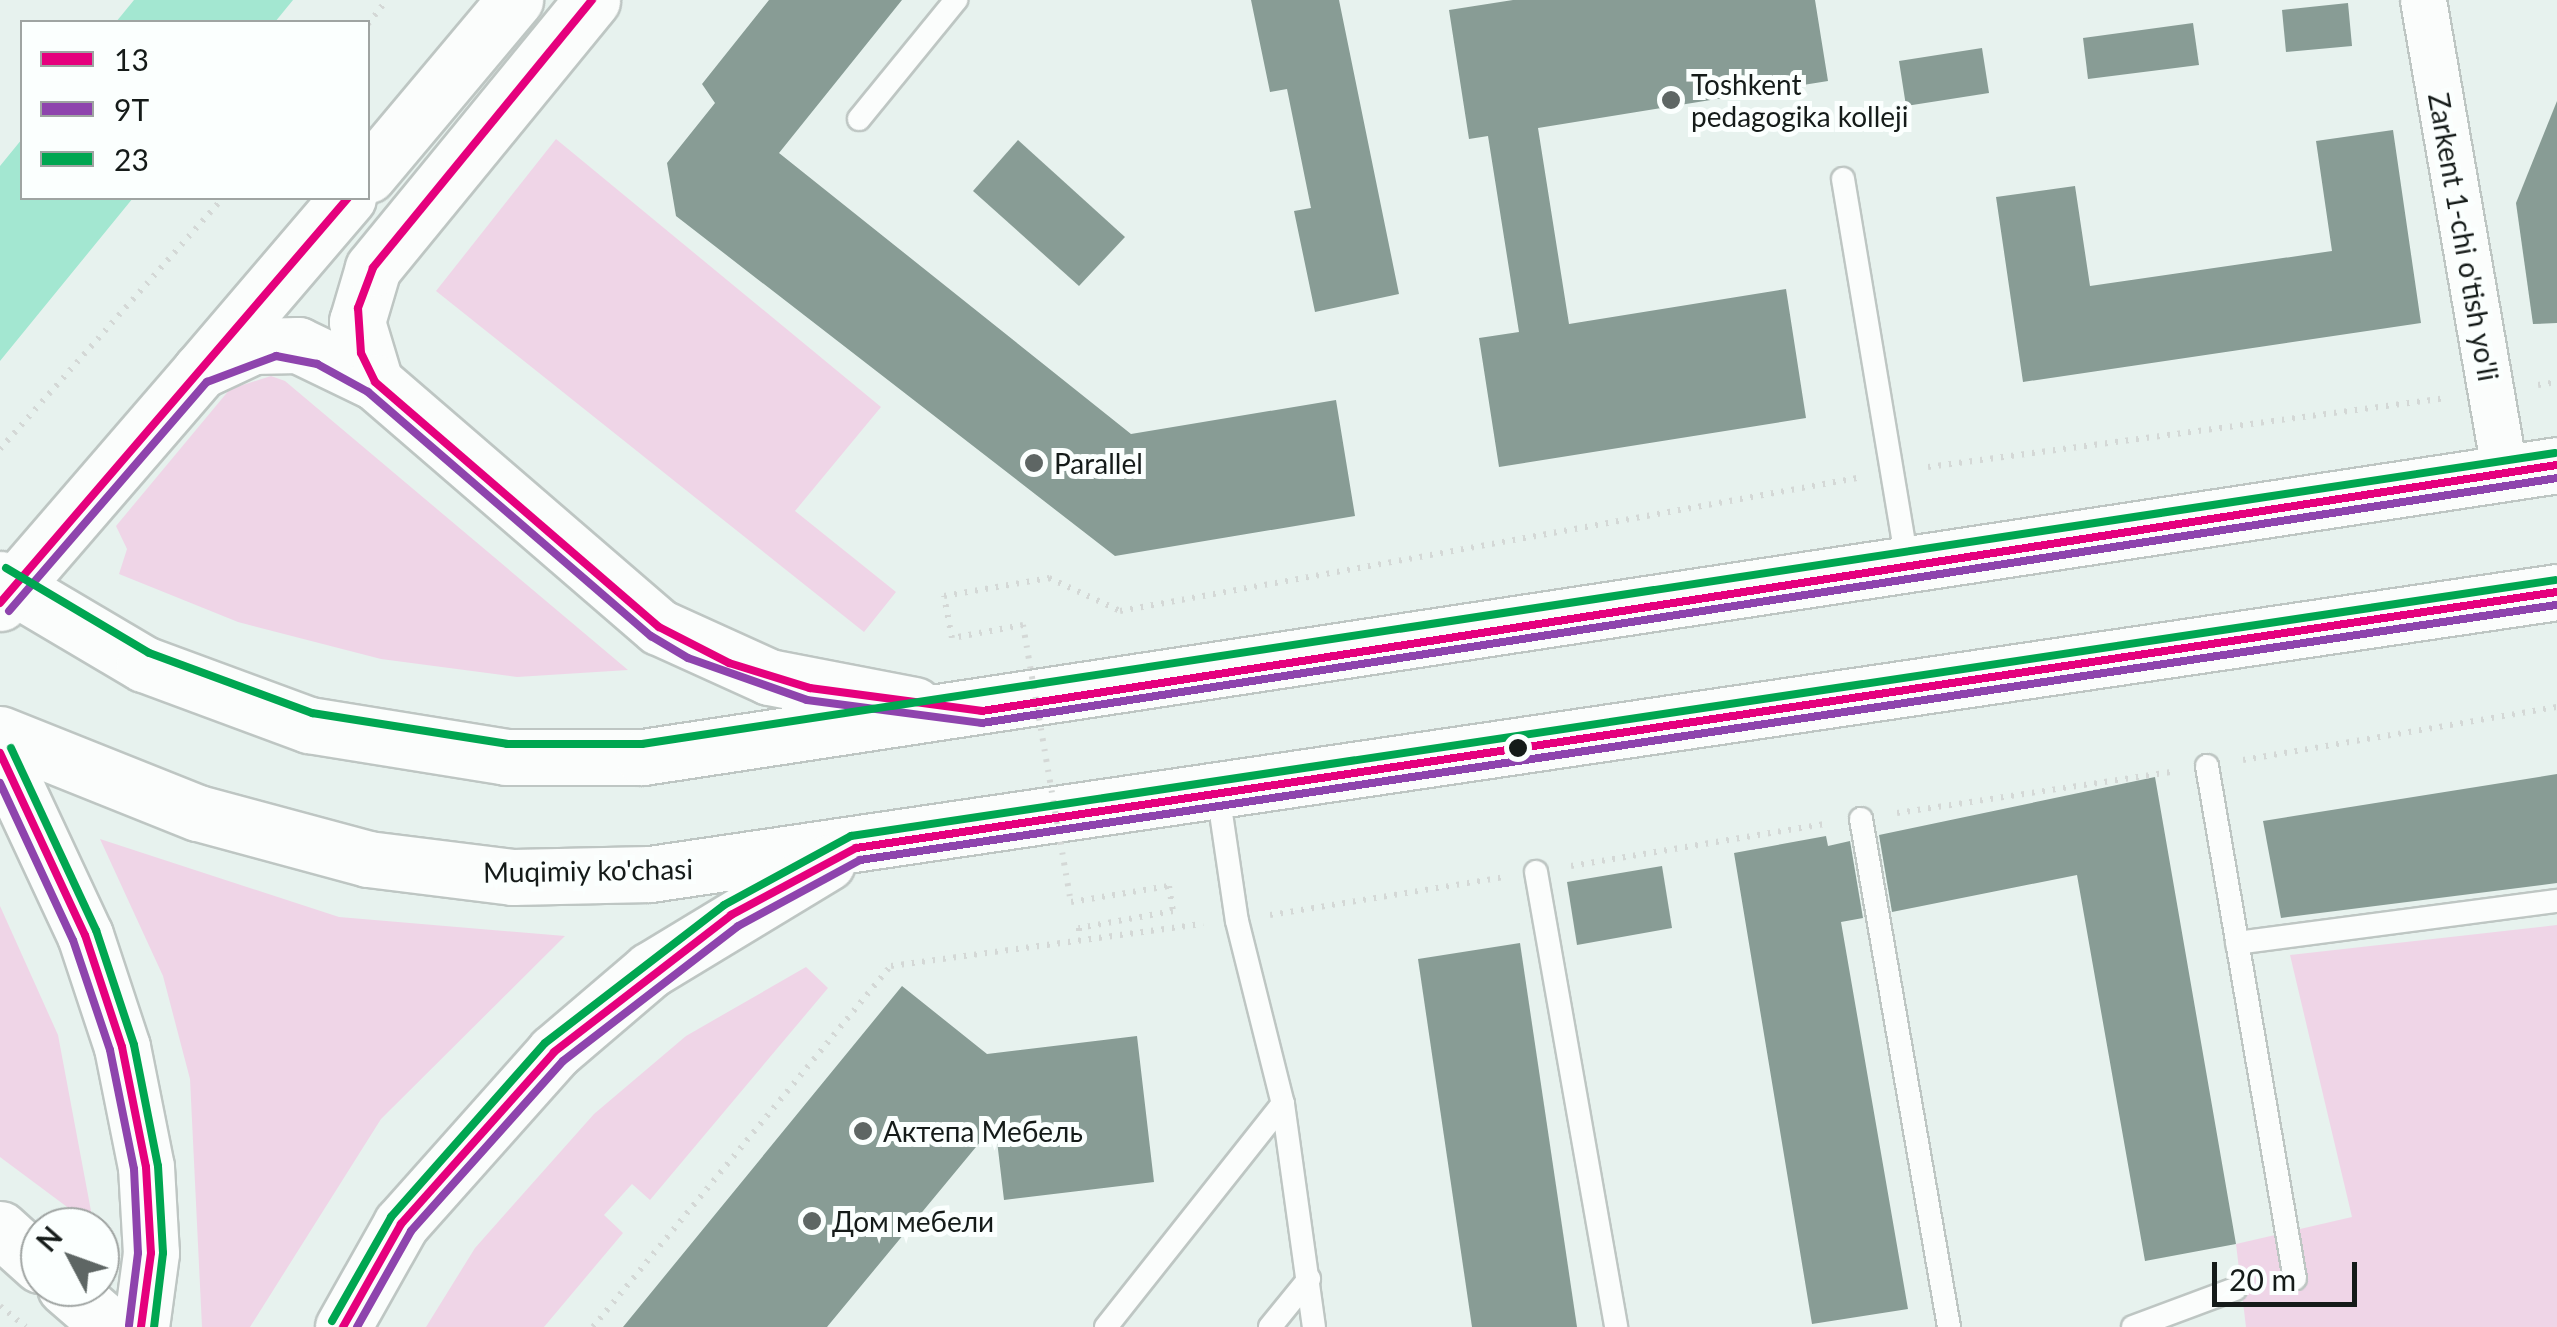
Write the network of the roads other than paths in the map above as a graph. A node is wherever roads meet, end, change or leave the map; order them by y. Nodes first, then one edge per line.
1 (514, 0) edge
2 (592, 0) edge
3 (956, 0) edge
4 (2423, 0) edge
5 (859, 119) dead end
6 (370, 173) edge
7 (1844, 179) dead end
8 (346, 200) edge
9 (200, 371) junction
10 (375, 382) junction
11 (2531, 469) edge
12 (1908, 566) junction
13 (4, 590) edge
14 (2557, 592) edge
15 (982, 710) junction
16 (0, 734) edge
17 (0, 753) edge
18 (2207, 766) dead end
19 (1218, 793) junction
20 (1861, 818) dead end
21 (856, 848) junction
22 (1536, 872) dead end
23 (2557, 901) edge
24 (2238, 943) junction
25 (1283, 1104) junction
26 (0, 1229) edge
27 (20, 1246) edge
28 (1310, 1279) junction
29 (2295, 1279) dead end
30 (2235, 1289) dead end
31 (88, 1307) edge
32 (111, 1327) edge
33 (140, 1327) edge
34 (342, 1327) edge
35 (1106, 1327) edge
36 (1270, 1327) edge
37 (1314, 1327) edge
38 (1616, 1327) edge
39 (1949, 1327) edge
40 (2133, 1327) edge

1 - 6 main road
2 - 10 main road
3 - 5 lane
4 - 11 street, Zarkent 1-chi o'tish yo'li
7 - 12 lane
8 - 9 main road
9 - 10 main road
9 - 13 main road
10 - 15 main road
11 - 12 main road
12 - 15 main road
13 - 15 main road
14 - 19 main road, Muqimiy ko'chasi
16 - 21 main road, Muqimiy ko'chasi
17 - 33 main road
18 - 24 lane
19 - 21 main road, Muqimiy ko'chasi
19 - 25 lane
20 - 39 lane
21 - 34 main road
22 - 38 lane
23 - 24 lane
24 - 29 lane
25 - 28 lane
25 - 35 lane
26 - 27 main road
28 - 36 lane
28 - 37 lane
30 - 40 lane
31 - 32 main road

